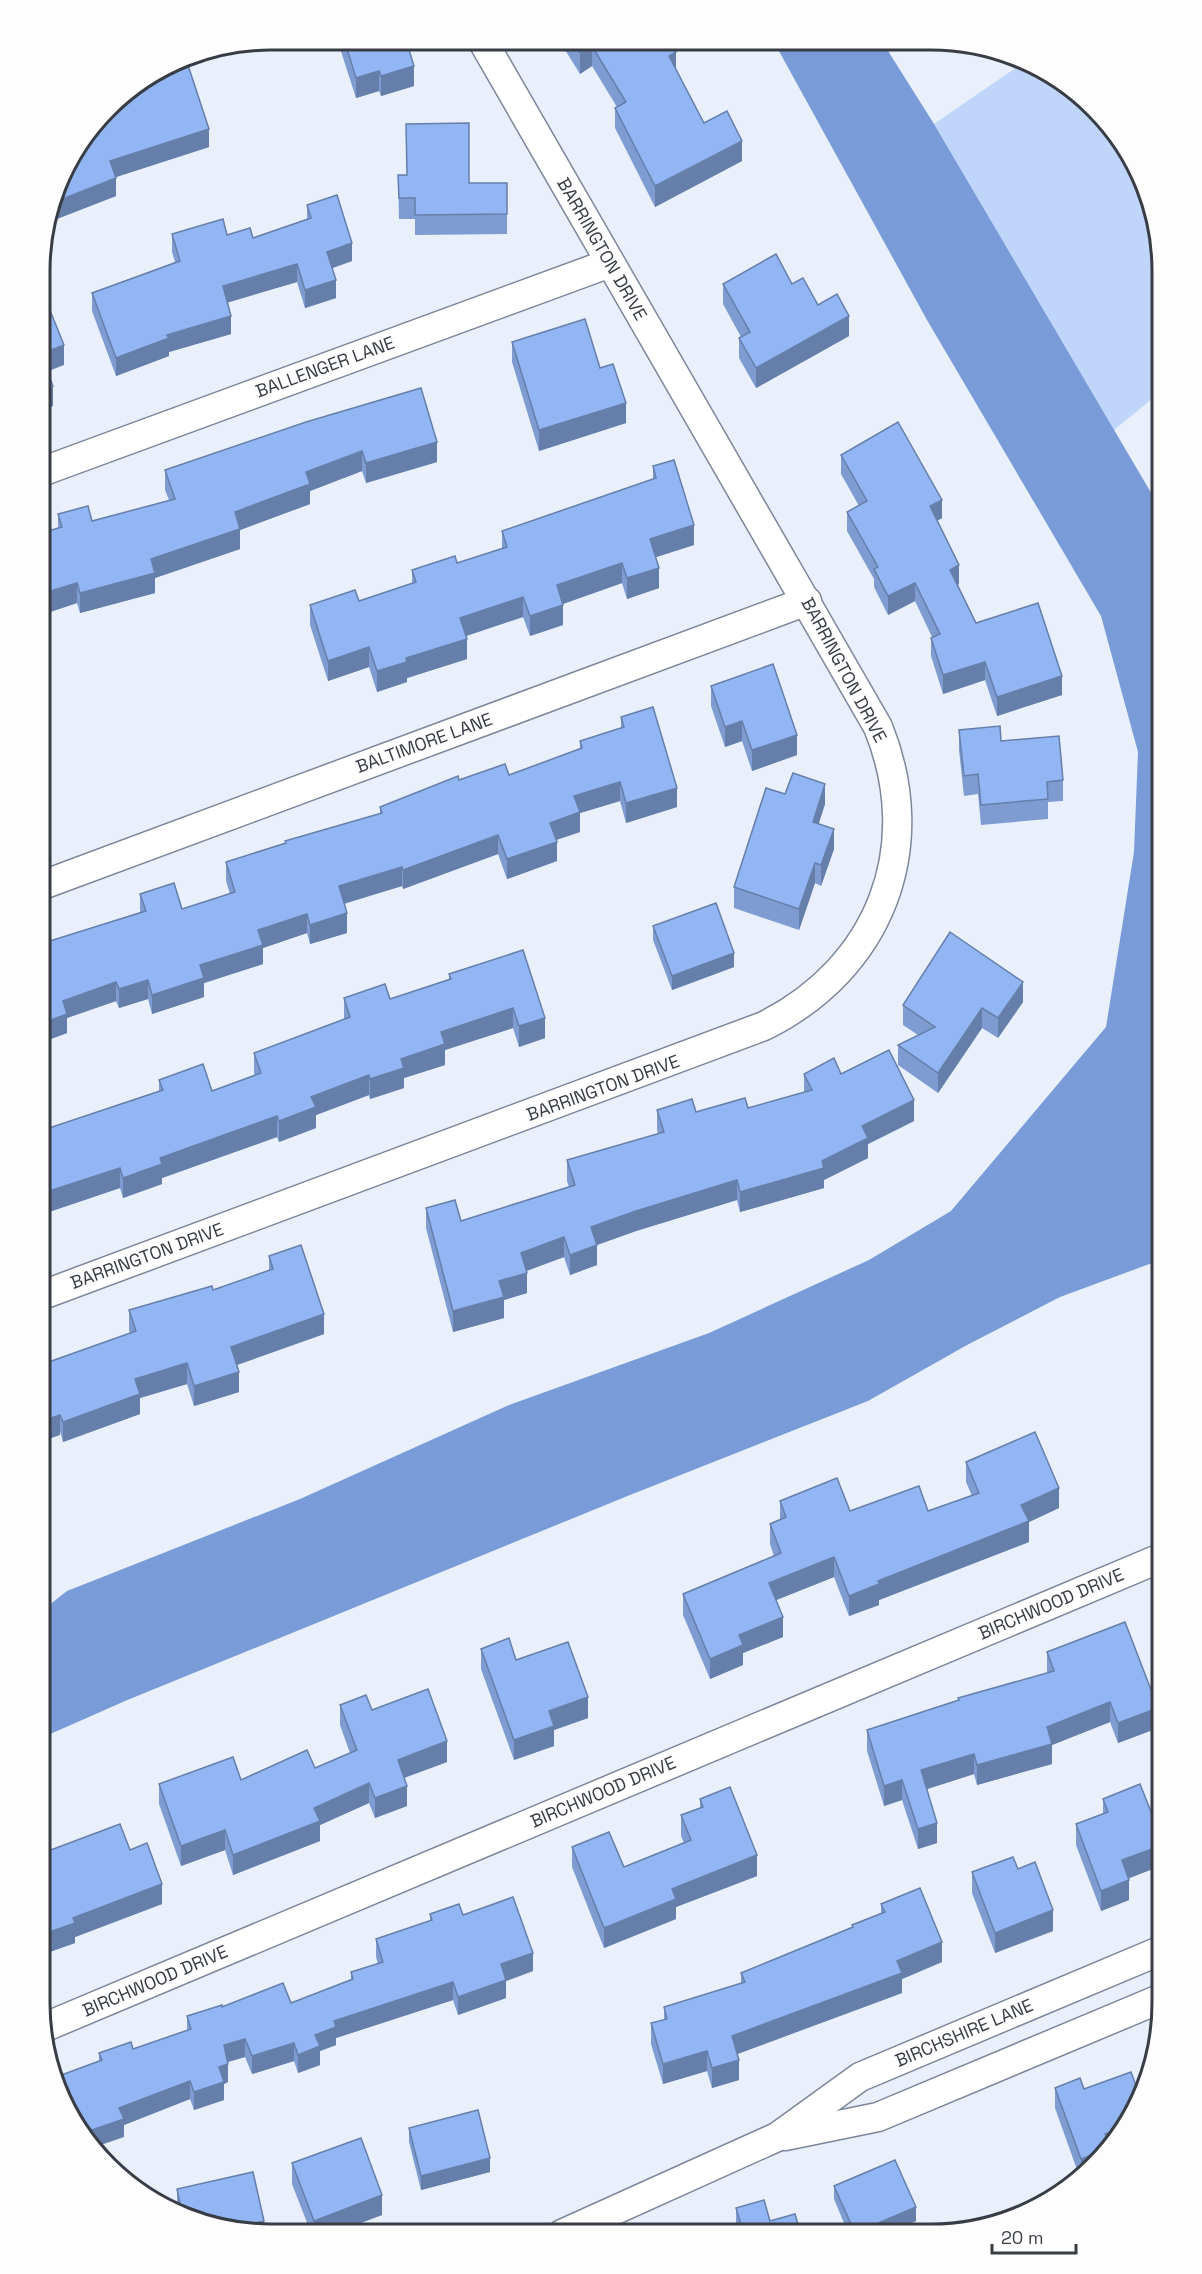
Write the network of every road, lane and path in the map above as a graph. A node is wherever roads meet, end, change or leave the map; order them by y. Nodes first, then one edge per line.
1 (488, 50) edge
2 (610, 263) junction
3 (50, 469) edge
4 (807, 601) junction
5 (50, 882) edge
6 (50, 1292) edge
7 (1152, 1562) edge
8 (1152, 1954) edge
9 (1152, 2002) edge
10 (50, 2025) edge
11 (777, 2138) junction
12 (584, 2224) edge

1 - 2 street, BARRINGTON DRIVE
2 - 3 street, BALLENGER LANE
2 - 4 street, BARRINGTON DRIVE
4 - 5 street, BALTIMORE LANE
4 - 6 street, BARRINGTON DRIVE
7 - 10 street, BIRCHWOOD DRIVE
8 - 11 street, BIRCHSHIRE LANE
9 - 11 street, BIRCHSHIRE LANE
11 - 12 street, BIRCHSHIRE LANE

